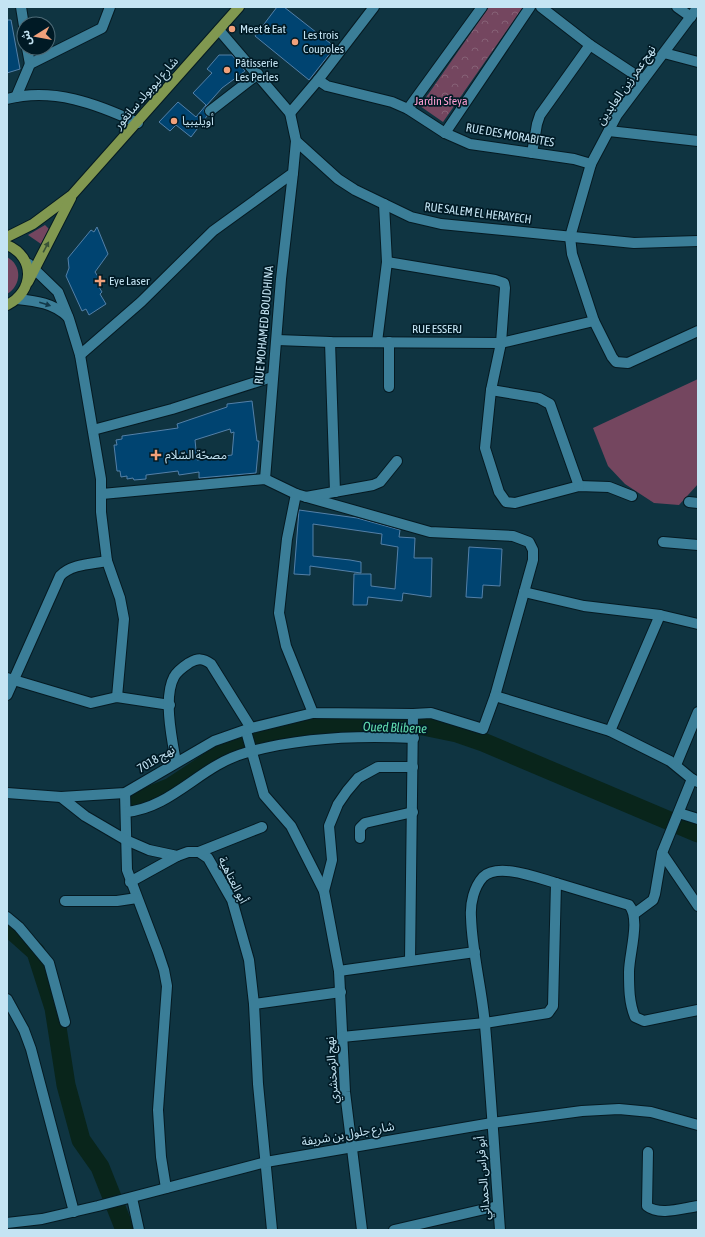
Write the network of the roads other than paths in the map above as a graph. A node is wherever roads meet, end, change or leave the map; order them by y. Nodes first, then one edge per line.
1 (110, 7) edge
2 (239, 7) edge
3 (374, 7) edge
4 (482, 7) edge
5 (530, 7) edge
6 (541, 7) edge
7 (677, 7) edge
8 (698, 7) edge
9 (691, 17) junction
10 (219, 30) junction
11 (590, 45) junction
12 (664, 53) junction
13 (28, 56) edge
14 (698, 62) edge
15 (30, 64) junction
16 (258, 74) junction
17 (318, 80) junction
18 (643, 80) junction
19 (12, 98) edge
20 (408, 109) junction
21 (210, 111) dead end
22 (290, 113) junction
23 (138, 123) junction
24 (609, 131) junction
25 (445, 133) junction
26 (296, 141) junction
27 (698, 141) edge
28 (532, 152) junction
29 (591, 164) junction
30 (293, 173) junction
31 (72, 195) junction
32 (384, 204) junction
33 (570, 237) junction
34 (7, 238) edge
35 (696, 242) edge
36 (698, 252) edge
37 (23, 258) junction
38 (387, 262) junction
39 (34, 269) junction
40 (28, 282) junction
41 (11, 303) edge
42 (69, 319) junction
43 (594, 321) junction
44 (698, 331) edge
45 (277, 340) junction
46 (330, 342) junction
47 (377, 342) junction
48 (389, 342) junction
49 (501, 343) junction
50 (80, 355) junction
51 (272, 377) junction
52 (389, 387) dead end
53 (491, 390) junction
54 (93, 430) junction
55 (397, 462) dead end
56 (265, 480) junction
57 (579, 486) junction
58 (335, 492) junction
59 (102, 494) junction
60 (300, 496) junction
61 (632, 496) dead end
62 (663, 542) dead end
63 (698, 545) edge
64 (108, 561) junction
65 (524, 592) junction
66 (660, 615) junction
67 (698, 624) edge
68 (10, 679) edge
69 (7, 695) edge
70 (495, 696) junction
71 (117, 697) junction
72 (170, 705) junction
73 (698, 712) edge
74 (313, 713) junction
75 (413, 715) junction
76 (248, 731) junction
77 (610, 731) junction
78 (414, 734) junction
79 (251, 750) junction
80 (176, 762) junction
81 (676, 765) junction
82 (413, 767) junction
83 (695, 780) edge
84 (7, 793) edge
85 (125, 793) junction
86 (61, 797) junction
87 (126, 812) junction
88 (413, 812) junction
89 (678, 816) junction
90 (698, 819) edge
91 (262, 827) dead end
92 (360, 838) dead end
93 (126, 840) junction
94 (199, 852) junction
95 (662, 853) junction
96 (177, 856) junction
97 (130, 882) junction
98 (556, 883) junction
99 (324, 890) junction
100 (136, 898) junction
101 (64, 901) dead end
102 (698, 906) edge
103 (634, 914) junction
104 (7, 917) edge
105 (475, 952) junction
106 (410, 961) junction
107 (339, 970) junction
108 (341, 992) junction
109 (7, 999) edge
110 (254, 1004) junction
111 (698, 1010) edge
112 (65, 1022) dead end
113 (485, 1023) junction
114 (342, 1037) junction
115 (492, 1123) junction
116 (698, 1125) edge
117 (352, 1147) junction
118 (648, 1152) dead end
119 (266, 1162) junction
120 (166, 1188) junction
121 (128, 1199) junction
122 (498, 1206) junction
123 (698, 1206) edge
124 (74, 1212) junction
125 (7, 1223) edge
126 (139, 1230) edge
127 (272, 1230) edge
128 (362, 1230) edge
129 (394, 1230) edge
130 (500, 1230) edge

1 - 15 street
2 - 10 main road, شارع ليوبولد سانغور
3 - 17 street
4 - 20 street
5 - 25 street
6 - 11 street
7 - 9 street
8 - 9 street, نهج عمر زين العابدين
9 - 12 street, نهج عمر زين العابدين
10 - 16 street
10 - 23 main road, شارع ليوبولد سانغور
11 - 18 street
11 - 28 street
12 - 14 street
12 - 18 street, نهج عمر زين العابدين
13 - 15 street
15 - 19 street
16 - 21 street
16 - 22 street
17 - 20 street, RUE DES MORABITES
17 - 22 street
18 - 24 street, نهج عمر زين العابدين
19 - 23 street
20 - 25 street, RUE DES MORABITES
22 - 26 street
23 - 31 main road, شارع ليوبولد سانغور
24 - 27 street
24 - 29 street, نهج عمر زين العابدين
25 - 28 street, RUE DES MORABITES
26 - 30 street, RUE MOHAMED BOUDHINA
26 - 32 street, RUE SALEM EL HERAYECH
28 - 29 street, RUE DES MORABITES
29 - 33 street, نهج عمر زين العابدين
30 - 45 street, RUE MOHAMED BOUDHINA
30 - 50 street
31 - 34 main road, شارع ليوبولد سانغور
39 -> 31 main road, شارع ليوبولد سانغور
32 - 33 street, RUE SALEM EL HERAYECH
32 - 38 street
33 - 35 street, RUE SALEM EL HERAYECH
33 - 43 street, نهج عمر زين العابدين
34 - 37 main road
35 - 36 street
37 - 39 street
37 - 40 main road
38 - 47 street
38 - 49 street
39 - 40 main road, شارع ليوبولد سانغور
39 - 42 street
40 - 41 main road, شارع ليوبولد سانغور
41 -> 42 street
42 - 50 street
43 - 44 street, نهج عمر زين العابدين
43 - 49 street, RUE ESSERJ
45 - 46 street, RUE ESSERJ
45 - 51 street, RUE MOHAMED BOUDHINA
46 - 47 street, RUE ESSERJ
46 - 58 street
47 - 48 street, RUE ESSERJ
48 - 49 street, RUE ESSERJ
48 - 52 street
49 - 53 street
50 - 54 street
51 - 54 street
51 - 56 street, RUE MOHAMED BOUDHINA
53 - 57 street
53 - 57 street
54 - 59 street
55 - 58 street
56 - 59 street
56 - 60 street
57 - 61 street
58 - 60 street
59 - 64 street
60 - 65 street
60 - 74 street
62 - 63 street
64 - 68 street
64 - 71 street
65 - 66 street
65 - 70 street
66 - 67 street
66 - 77 street
68 - 69 street
68 - 71 street
70 - 75 street, نهج 7018
70 - 77 street
71 - 72 street
72 - 76 street
72 - 80 street
73 - 81 street
74 - 75 street, نهج 7018
74 - 76 street, نهج 7018
75 - 78 street
76 - 79 street
76 - 80 street, نهج 7018
77 - 81 street
78 - 79 street
78 - 82 street
79 - 87 street
79 - 99 street
80 - 85 street, نهج 7018
81 - 83 street
82 - 88 street
82 - 99 street
83 - 89 street
84 - 86 street, نهج 7018
85 - 86 street, نهج 7018
85 - 87 street
86 - 93 street
87 - 93 street
88 - 92 street
88 - 106 street
89 - 90 street
89 - 95 street
91 - 94 street
93 - 96 street
93 - 97 street
94 - 96 street
94 - 110 street, أبو العتاهية
95 - 102 street
95 - 103 street
96 - 97 street
97 - 100 street
98 - 103 street
98 - 105 street, أبو فراس الحمداني
98 - 113 street
99 - 107 street
100 - 101 street
100 - 120 street
103 - 111 street
104 - 112 street
105 - 106 street
105 - 113 street, أبو فراس الحمداني
106 - 107 street
107 - 108 street, نهج الزمخشري
108 - 110 street
108 - 114 street, نهج الزمخشري
109 - 124 street
110 - 119 street, أبو العتاهية
113 - 114 street
113 - 115 street, أبو فراس الحمداني
114 - 117 street, نهج الزمخشري
115 - 116 street, شارع جلول بن شريفة
115 - 117 street, شارع جلول بن شريفة
115 - 122 street, أبو فراس الحمداني
117 - 119 street, شارع جلول بن شريفة
117 - 128 street, نهج الزمخشري
118 - 123 street
119 - 120 street, شارع جلول بن شريفة
119 - 127 street, أبو العتاهية
120 - 121 street, شارع جلول بن شريفة
121 - 124 street, شارع جلول بن شريفة
121 - 126 street
122 - 129 street
122 - 130 street, أبو فراس الحمداني
124 - 125 street, شارع جلول بن شريفة

